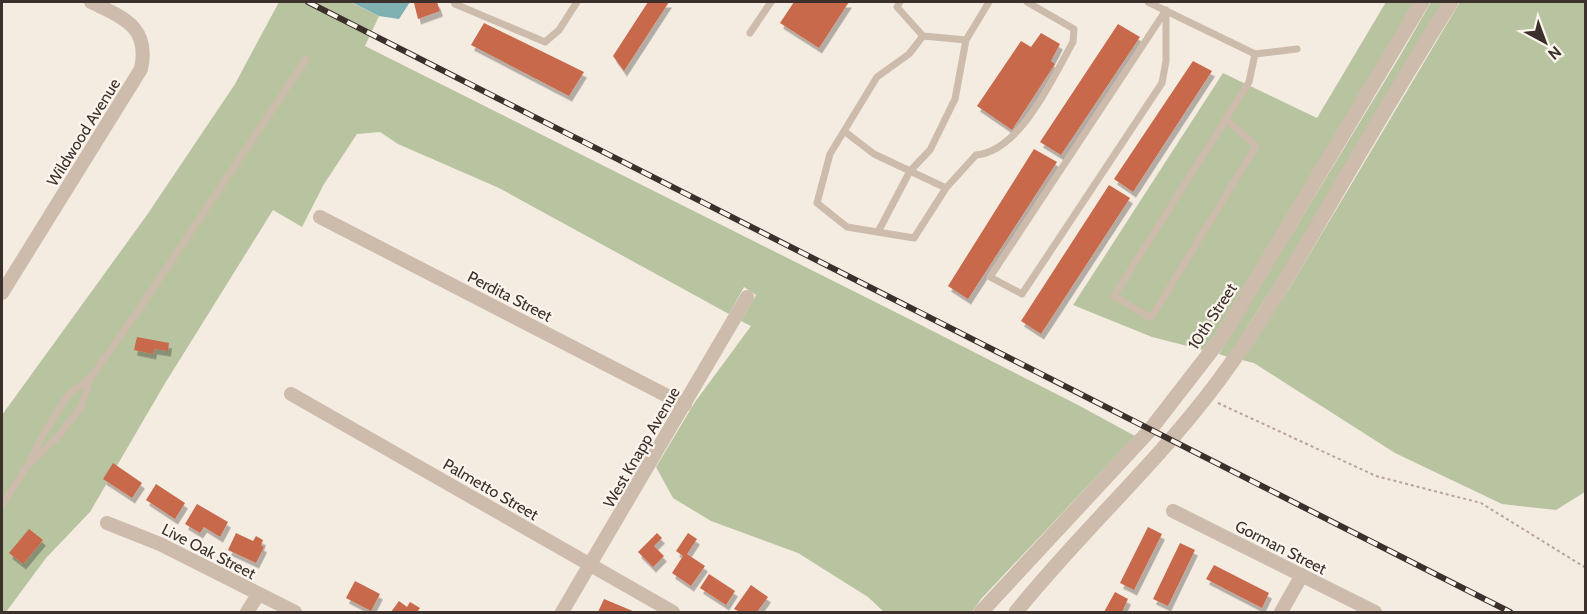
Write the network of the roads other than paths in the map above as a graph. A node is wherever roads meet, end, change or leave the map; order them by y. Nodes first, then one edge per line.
1 (91, 2) edge
2 (454, 2) edge
3 (578, 2) edge
4 (771, 2) edge
5 (900, 2) edge
6 (1027, 2) edge
7 (1148, 2) edge
8 (1422, 2) edge
9 (1451, 2) edge
10 (986, 3) edge
11 (1166, 10) junction
12 (750, 33) dead end
13 (923, 36) junction
14 (966, 40) junction
15 (1296, 48) dead end
16 (1255, 54) junction
17 (306, 59) dead end
18 (1226, 119) junction
19 (844, 130) junction
20 (910, 171) junction
21 (946, 188) junction
22 (320, 217) dead end
23 (878, 232) junction
24 (2, 293) edge
25 (747, 297) dead end
26 (91, 377) junction
27 (1187, 385) junction
28 (291, 394) dead end
29 (1207, 396) junction
30 (685, 405) junction
31 (29, 463) junction
32 (1114, 469) junction
33 (1131, 484) junction
34 (2, 506) edge
35 (1173, 511) dead end
36 (107, 523) dead end
37 (591, 565) junction
38 (1302, 575) junction
39 (258, 595) junction
40 (985, 611) edge
41 (247, 612) edge
42 (295, 612) edge
43 (562, 612) edge
44 (674, 612) edge
45 (1016, 612) edge
46 (1281, 612) edge
47 (1376, 612) edge

1 - 24 street, Wildwood Avenue
2 - 3 lane
4 - 12 lane
5 - 13 lane
6 - 21 lane
7 - 11 lane
8 - 27 street, 10th Street
9 - 29 street
10 - 14 lane
11 - 11 lane
11 - 16 lane
13 - 14 lane
13 - 19 lane
14 - 20 lane
15 - 16 lane
16 - 18 lane
17 - 26 lane
18 - 18 lane
19 - 20 lane
19 - 23 lane
20 - 21 lane
20 - 23 lane
21 - 23 lane
22 - 30 street, Perdita Street
25 - 30 street, West Knapp Avenue
26 - 31 lane
26 - 31 lane
27 - 29 street
27 - 32 street, 10th Street
28 - 37 street, Palmetto Street
29 - 33 street
30 - 37 street, West Knapp Avenue
31 - 34 lane
32 - 33 street
32 - 40 street, 10th Street
33 - 45 street
35 - 38 street, Gorman Street
36 - 39 street, Live Oak Street
37 - 43 street, West Knapp Avenue
37 - 44 street, Palmetto Street
38 - 46 street
38 - 47 street, Gorman Street
39 - 41 street
39 - 42 street, Live Oak Street

